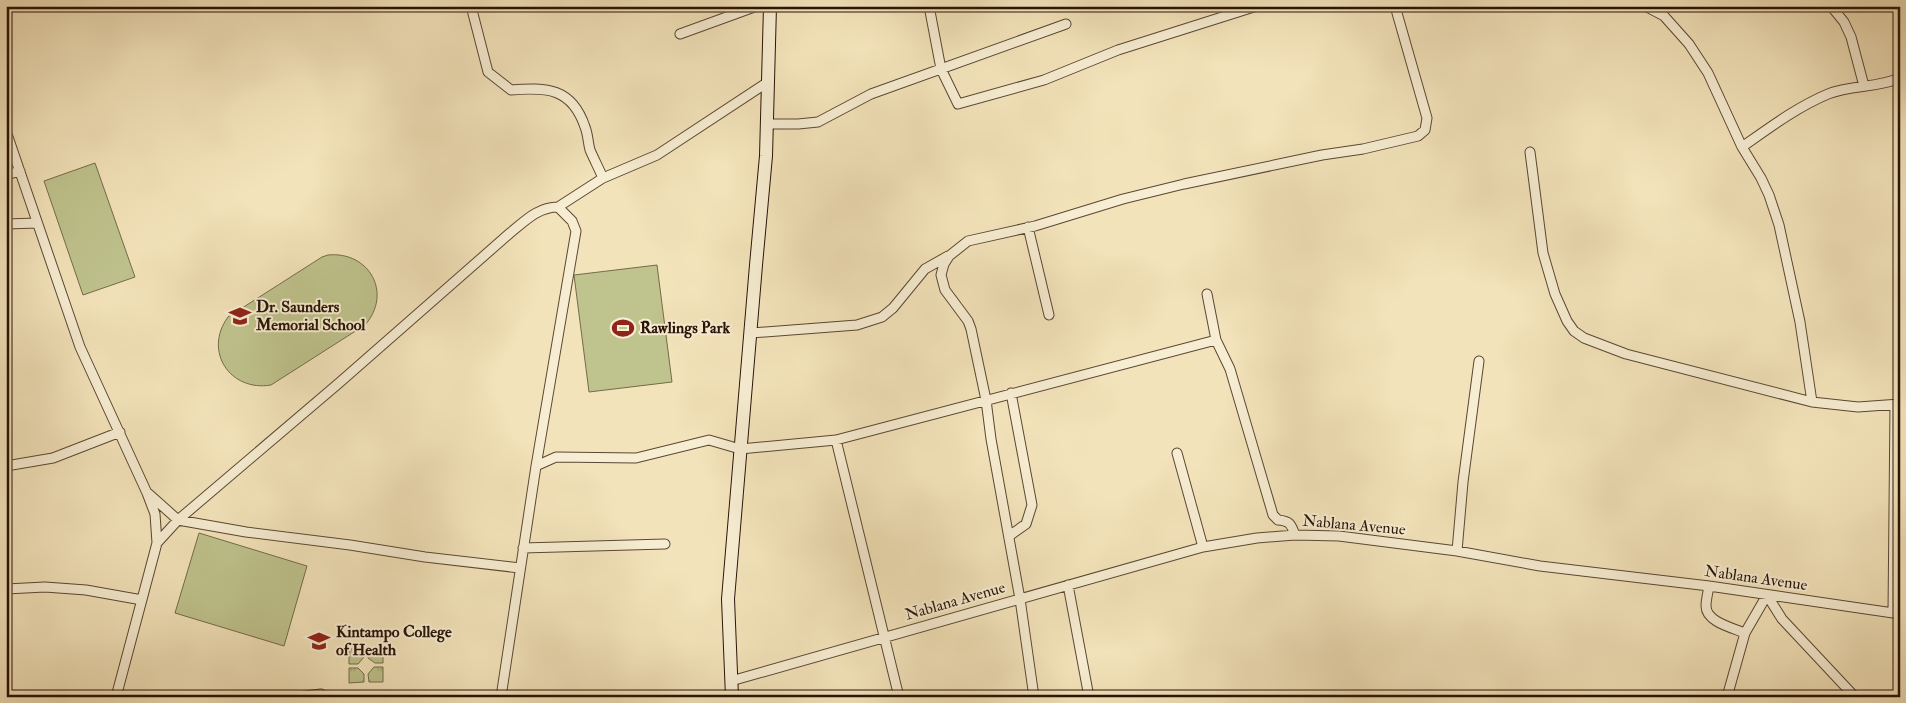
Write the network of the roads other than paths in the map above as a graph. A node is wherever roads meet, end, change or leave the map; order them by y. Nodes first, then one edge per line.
1 (471, 6) edge
2 (757, 6) edge
3 (770, 6) edge
4 (929, 6) edge
5 (1258, 6) edge
6 (1395, 6) edge
7 (1645, 6) edge
8 (1830, 6) edge
9 (1066, 24) dead end
10 (680, 34) dead end
11 (941, 69) junction
12 (1900, 78) edge
13 (768, 82) junction
14 (1864, 86) junction
15 (767, 124) junction
16 (6, 132) edge
17 (1742, 147) junction
18 (1530, 152) dead end
19 (20, 171) junction
20 (6, 175) edge
21 (603, 178) junction
22 (558, 207) junction
23 (37, 223) junction
24 (6, 224) edge
25 (1028, 227) junction
26 (948, 256) junction
27 (1207, 294) dead end
28 (1049, 315) dead end
29 (751, 333) junction
30 (1216, 340) junction
31 (1479, 361) dead end
32 (1012, 393) junction
33 (986, 400) junction
34 (1812, 402) junction
35 (1897, 405) edge
36 (120, 432) junction
37 (836, 440) junction
38 (740, 449) junction
39 (1177, 454) dead end
40 (6, 466) edge
41 (536, 466) junction
42 (147, 493) junction
43 (178, 520) junction
44 (1294, 535) junction
45 (1009, 536) junction
46 (157, 543) junction
47 (665, 544) dead end
48 (523, 548) junction
49 (1203, 548) junction
50 (1457, 551) junction
51 (520, 568) junction
52 (1068, 585) junction
53 (1709, 586) junction
54 (6, 590) edge
55 (1767, 595) junction
56 (1020, 598) junction
57 (142, 600) junction
58 (1896, 614) edge
59 (1745, 633) junction
60 (884, 637) junction
61 (731, 682) junction
62 (116, 697) edge
63 (297, 697) edge
64 (321, 697) edge
65 (501, 697) edge
66 (732, 697) edge
67 (899, 697) edge
68 (1034, 697) edge
69 (1090, 697) edge
70 (1727, 697) edge
71 (1855, 697) edge

1 - 21 street
2 - 10 street
3 - 13 main road
4 - 11 street
5 - 11 street
6 - 25 street
7 - 17 street
8 - 14 street
9 - 11 street
11 - 15 street
12 - 14 street
13 - 15 main road
13 - 21 street
14 - 17 street
15 - 29 main road
16 - 19 street
17 - 34 street
18 - 34 street
19 - 20 street
19 - 23 street
21 - 22 street
22 - 41 street
22 - 43 street
23 - 24 street
23 - 36 street
25 - 26 street
25 - 28 street
26 - 29 street
26 - 33 street
27 - 30 street
29 - 38 main road
30 - 32 street
30 - 44 street
31 - 50 street
32 - 33 street
32 - 45 street
33 - 37 street
33 - 45 street
34 - 35 street
35 - 58 street
36 - 40 street
36 - 42 street
37 - 38 street
37 - 60 street
38 - 41 street
38 - 61 main road
39 - 49 street
41 - 48 street
42 - 43 street
42 - 46 street
43 - 46 street
43 - 51 street
44 - 49 street, Nablana Avenue
44 - 50 street, Nablana Avenue
45 - 56 street
46 - 57 street
47 - 48 street
48 - 51 street
49 - 52 street, Nablana Avenue
50 - 53 street, Nablana Avenue
51 - 65 street
52 - 56 street, Nablana Avenue
52 - 69 street
53 - 55 street, Nablana Avenue
53 - 59 street
54 - 57 street
55 - 58 street, Nablana Avenue
55 - 59 street
55 - 71 street
56 - 60 street, Nablana Avenue
56 - 68 street
57 - 62 street
59 - 70 street
60 - 61 street, Nablana Avenue
60 - 67 street
61 - 66 main road
63 - 64 street

